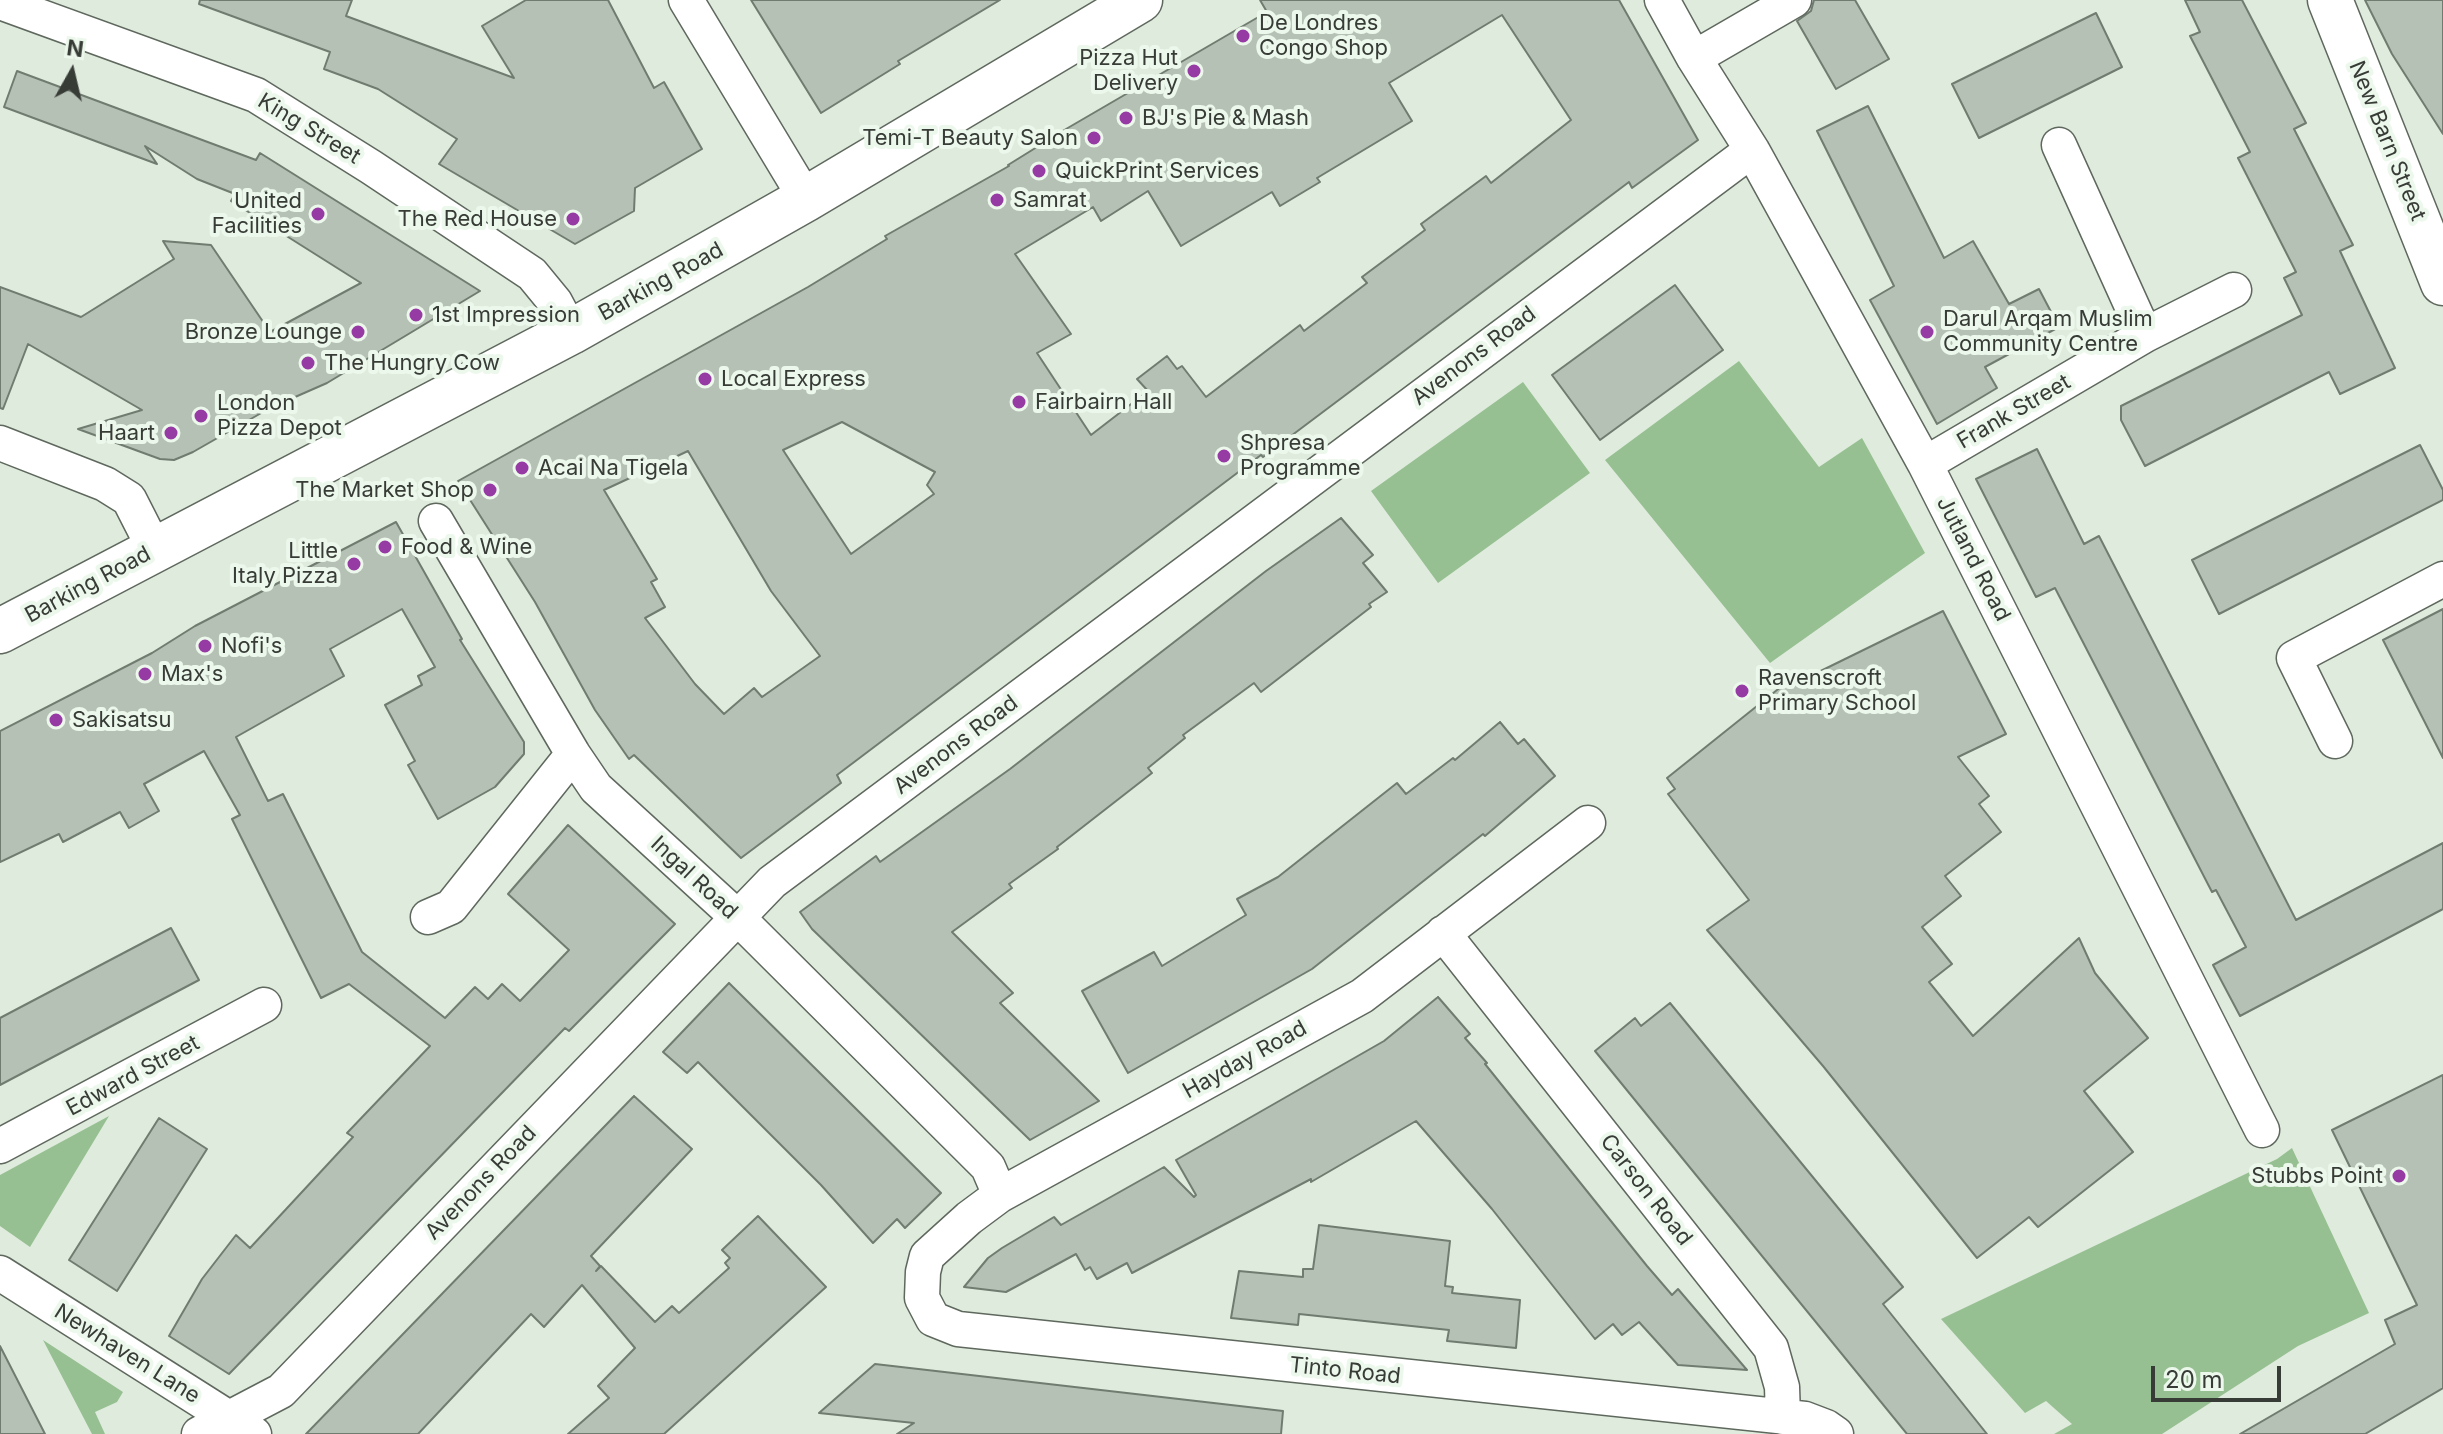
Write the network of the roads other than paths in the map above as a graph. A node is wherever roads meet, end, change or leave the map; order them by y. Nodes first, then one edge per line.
1 (686, 0) edge
2 (1140, 0) edge
3 (1794, 0) edge
4 (2330, 0) edge
5 (1664, 1) edge
6 (0, 2) edge
7 (1694, 58) junction
8 (2059, 145) dead end
9 (1752, 150) junction
10 (806, 199) junction
11 (2438, 255) edge
12 (2234, 290) dead end
13 (571, 332) junction
14 (2145, 335) junction
15 (0, 443) edge
16 (1925, 464) junction
17 (436, 521) dead end
18 (155, 550) junction
19 (2443, 579) edge
20 (0, 631) edge
21 (2335, 741) dead end
22 (573, 754) junction
23 (1588, 823) dead end
24 (428, 917) dead end
25 (737, 917) junction
26 (1443, 933) junction
27 (264, 1005) dead end
28 (2262, 1130) dead end
29 (0, 1146) edge
30 (1000, 1195) junction
31 (0, 1273) edge
32 (922, 1298) joint
33 (1783, 1417) junction
34 (242, 1426) edge
35 (199, 1434) edge
36 (1836, 1434) edge

1 - 10 street
2 - 10 main road, Barking Road
3 - 7 street
4 - 11 main road, New Barn Street
5 - 7 street, Jutland Road
6 - 13 street, King Street
7 - 9 street, Jutland Road
8 - 14 street
9 - 16 street, Jutland Road
9 - 25 street, Avenons Road
10 - 13 main road, Barking Road
12 - 14 street, Frank Street
13 - 18 main road, Barking Road
14 - 16 street, Frank Street
15 - 18 street
16 - 28 street, Jutland Road
17 - 22 street, Ingal Road
18 - 20 main road, Barking Road
19 - 21 street
22 - 24 street
22 - 25 street, Ingal Road
23 - 26 street, Hayday Road
25 - 30 street, Ingal Road
25 - 34 street, Avenons Road
26 - 30 street, Hayday Road
26 - 33 street, Carson Road
27 - 29 street, Edward Street
30 - 32 street, Hayday Road
31 - 34 street, Newhaven Lane
32 - 33 street, Tinto Road
33 - 36 street
34 - 35 street, Avenons Road

